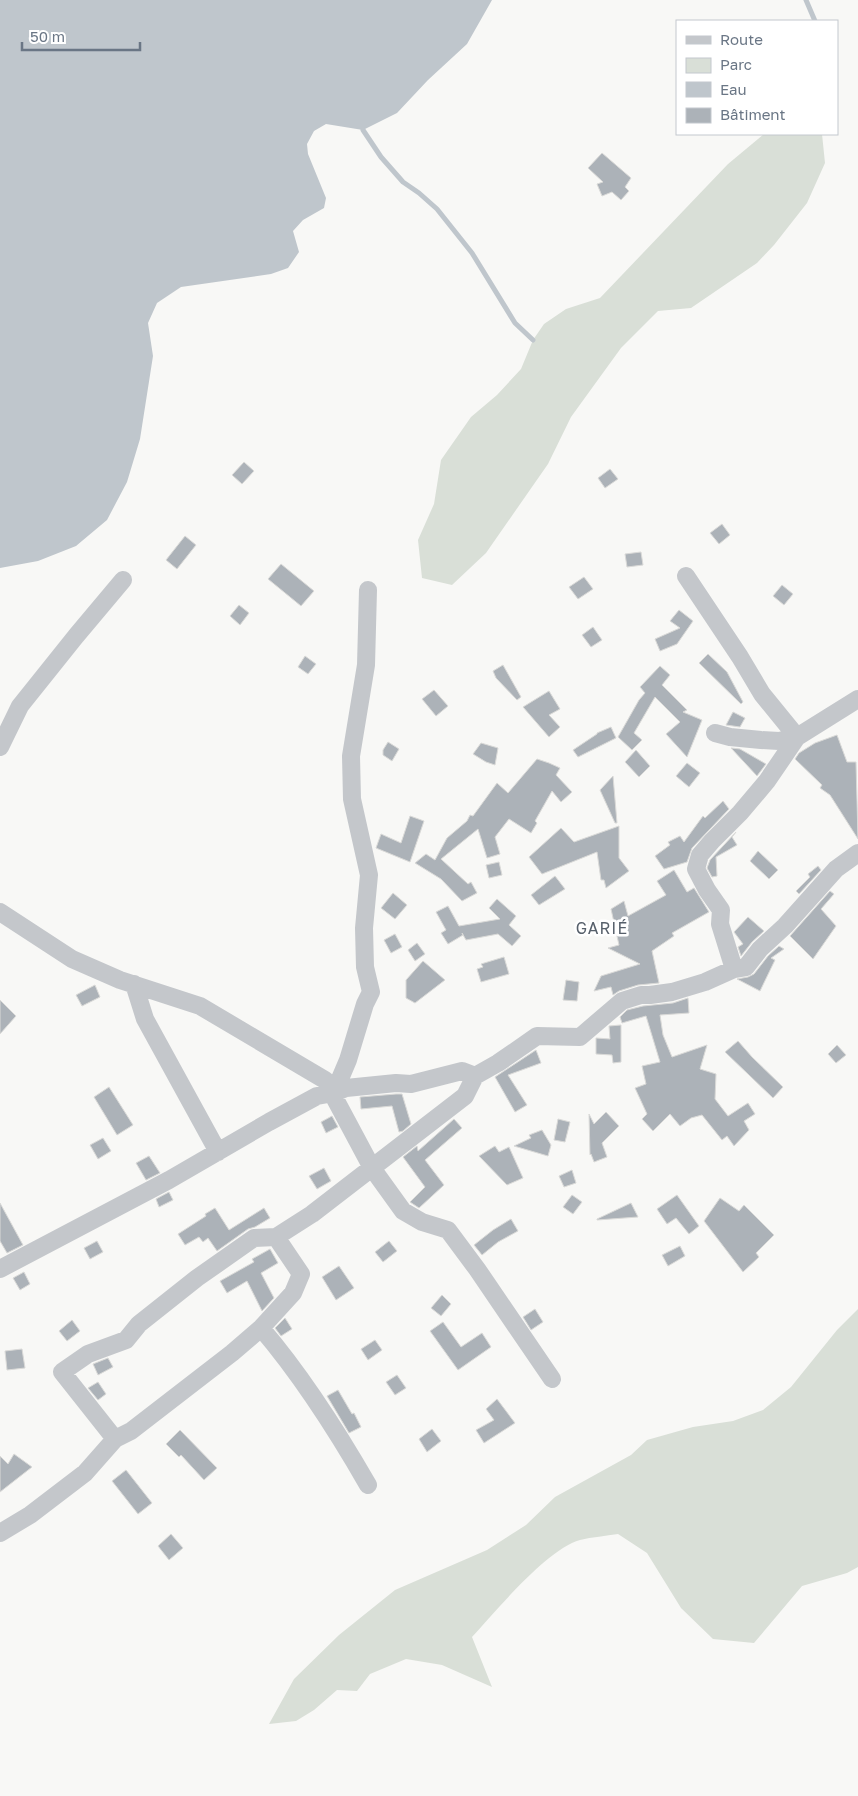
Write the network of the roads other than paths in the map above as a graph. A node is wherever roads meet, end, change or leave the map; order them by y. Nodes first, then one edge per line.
1 (686, 576) dead end
2 (123, 580) dead end
3 (368, 590) dead end
4 (858, 699) edge
5 (715, 733) dead end
6 (797, 737) junction
7 (0, 748) edge
8 (858, 853) edge
9 (0, 912) edge
10 (734, 969) junction
11 (134, 984) junction
12 (475, 1076) junction
13 (334, 1093) junction
14 (218, 1152) junction
15 (372, 1168) junction
16 (276, 1237) junction
17 (0, 1269) edge
18 (261, 1328) junction
19 (552, 1379) dead end
20 (115, 1439) junction
21 (368, 1485) dead end
22 (0, 1533) edge

1 - 6 street
2 - 7 street
3 - 13 street
4 - 6 street
5 - 6 street
6 - 10 street
8 - 10 street
9 - 11 street
10 - 12 street
11 - 13 street
11 - 14 street
12 - 13 street
12 - 15 street
13 - 14 street
13 - 15 street
14 - 17 street
15 - 16 street
15 - 19 street
16 - 18 street
16 - 20 street
18 - 20 street
18 - 21 street
20 - 22 street

